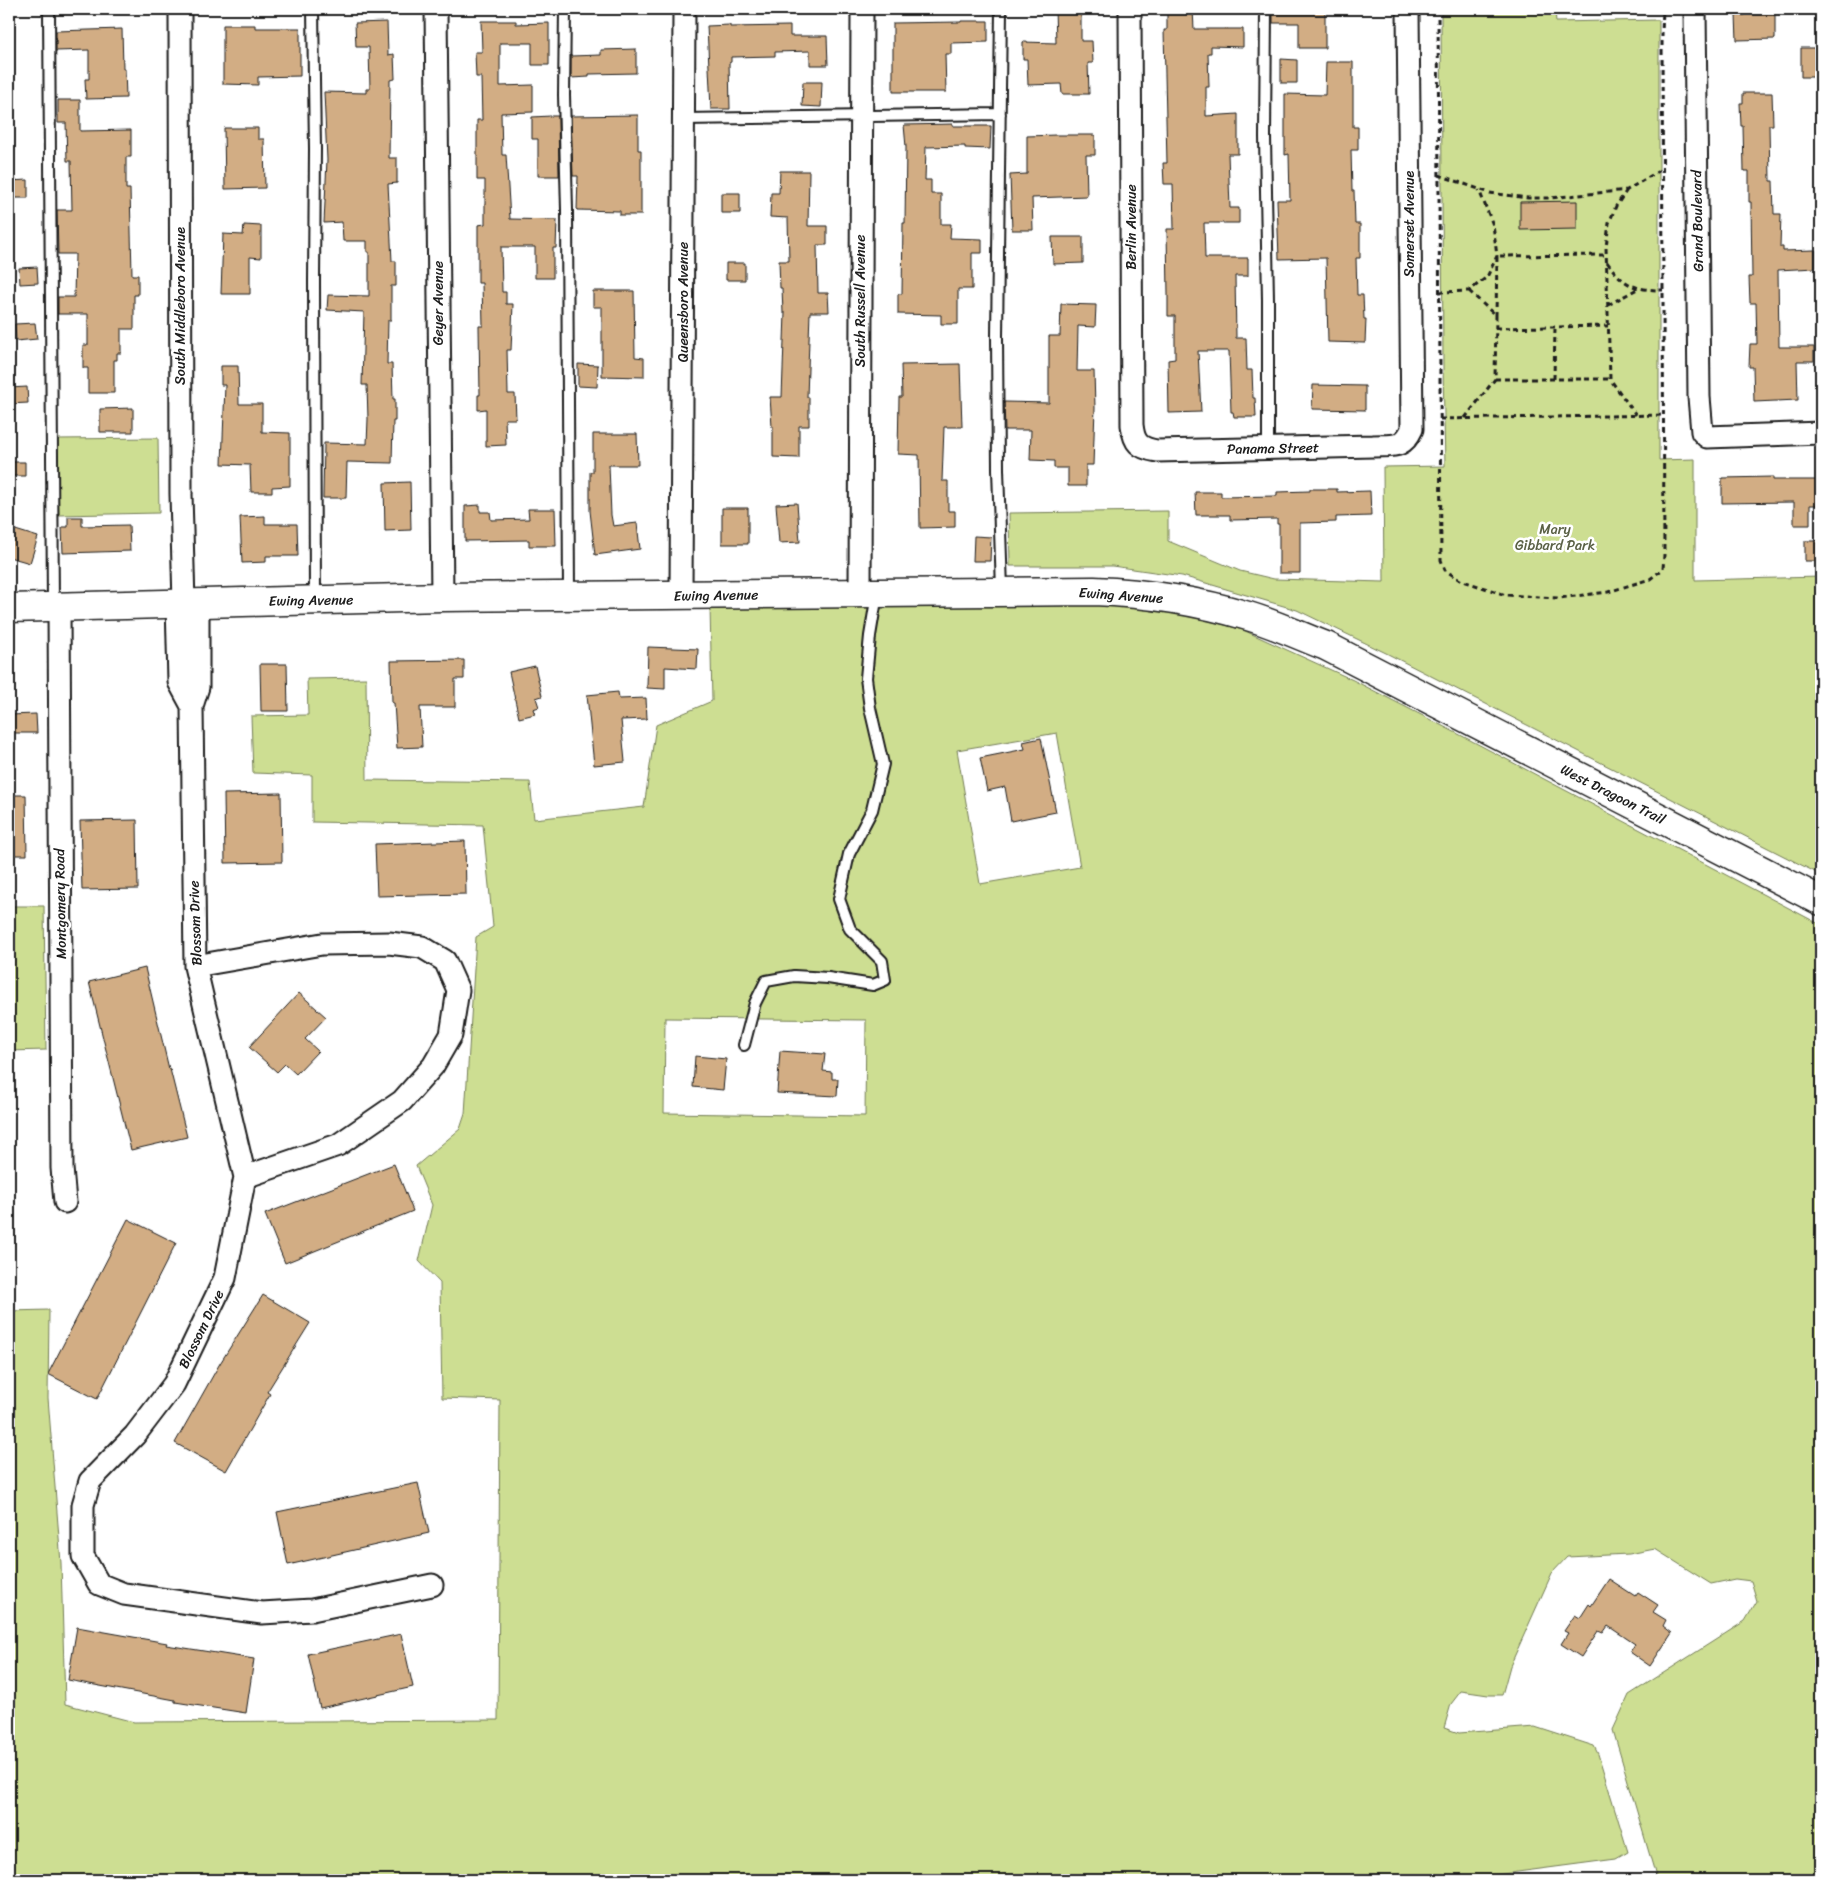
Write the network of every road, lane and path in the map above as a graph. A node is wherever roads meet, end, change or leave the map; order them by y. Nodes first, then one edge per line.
1 (49, 9) edge
2 (180, 9) edge
3 (312, 9) edge
4 (436, 9) edge
5 (565, 9) edge
6 (684, 9) edge
7 (862, 9) edge
8 (1001, 9) edge
9 (1130, 9) edge
10 (1266, 9) edge
11 (1408, 9) edge
12 (1438, 9) edge
13 (1663, 9) edge
14 (1695, 9) edge
15 (1000, 114) junction
16 (860, 116) junction
17 (683, 118) junction
18 (1662, 169) junction
19 (1439, 175) junction
20 (1479, 189) junction
21 (1627, 190) junction
22 (1606, 255) junction
23 (1497, 256) junction
24 (1606, 262) junction
25 (1639, 288) junction
26 (1663, 290) junction
27 (1469, 291) junction
28 (1440, 292) junction
29 (1608, 305) junction
30 (1496, 316) junction
31 (1608, 326) junction
32 (1554, 327) junction
33 (1496, 328) junction
34 (1495, 379) junction
35 (1554, 379) junction
36 (1610, 379) junction
37 (1636, 415) junction
38 (1664, 415) junction
39 (1465, 418) junction
40 (1440, 419) junction
41 (1821, 434) edge
42 (1407, 439) joint
43 (1138, 444) joint
44 (1268, 448) junction
45 (1002, 592) junction
46 (869, 593) junction
47 (569, 595) junction
48 (681, 595) junction
49 (442, 596) junction
50 (315, 600) junction
51 (186, 603) junction
52 (56, 607) junction
53 (9, 608) edge
54 (1405, 687) joint
55 (1821, 901) edge
56 (195, 966) junction
57 (744, 1045) dead end
58 (245, 1177) junction
59 (65, 1202) dead end
60 (432, 1585) dead end

1 - 52 lane
2 - 51 street, South Middleboro Avenue
3 - 50 lane
4 - 49 street, Geyer Avenue
5 - 47 lane
6 - 17 street, Queensboro Avenue
7 - 16 street, South Russell Avenue
8 - 15 lane
9 - 43 street, Berlin Avenue
10 - 44 lane
11 - 42 street, Somerset Avenue
12 - 19 path
13 - 18 path
14 - 41 street, Grand Boulevard
15 - 16 lane
15 - 45 lane
16 - 17 lane
16 - 46 street, South Russell Avenue
17 - 48 street, Queensboro Avenue
18 - 21 path
18 - 26 path
19 - 20 path
19 - 28 path
20 - 21 path
20 - 23 path
21 - 22 path
22 - 23 path
22 - 24 path
23 - 27 path
23 - 30 path
24 - 25 path
24 - 29 path
25 - 26 path
25 - 29 path
26 - 38 path
27 - 28 path
27 - 30 path
28 - 40 path
29 - 31 path
30 - 33 path
31 - 32 path
31 - 36 path
32 - 33 path
32 - 35 path
33 - 34 path
34 - 35 path
34 - 39 path
35 - 36 path
36 - 37 path
37 - 38 path
37 - 39 path
38 - 40 path
39 - 40 path
42 - 44 street, Panama Street
43 - 44 street, Panama Street
45 - 46 street, Ewing Avenue
45 - 54 street, Ewing Avenue
46 - 48 street, Ewing Avenue
46 - 57 lane
47 - 48 street, Ewing Avenue
47 - 49 street, Ewing Avenue
49 - 50 street, Ewing Avenue
50 - 51 street, Ewing Avenue
51 - 52 street, Ewing Avenue
51 - 56 street, Blossom Drive
52 - 53 street, Ewing Avenue
52 - 59 street, Montgomery Road
54 - 55 street, West Dragoon Trail
56 - 58 street, Blossom Drive
56 - 58 street
58 - 60 street, Blossom Drive

